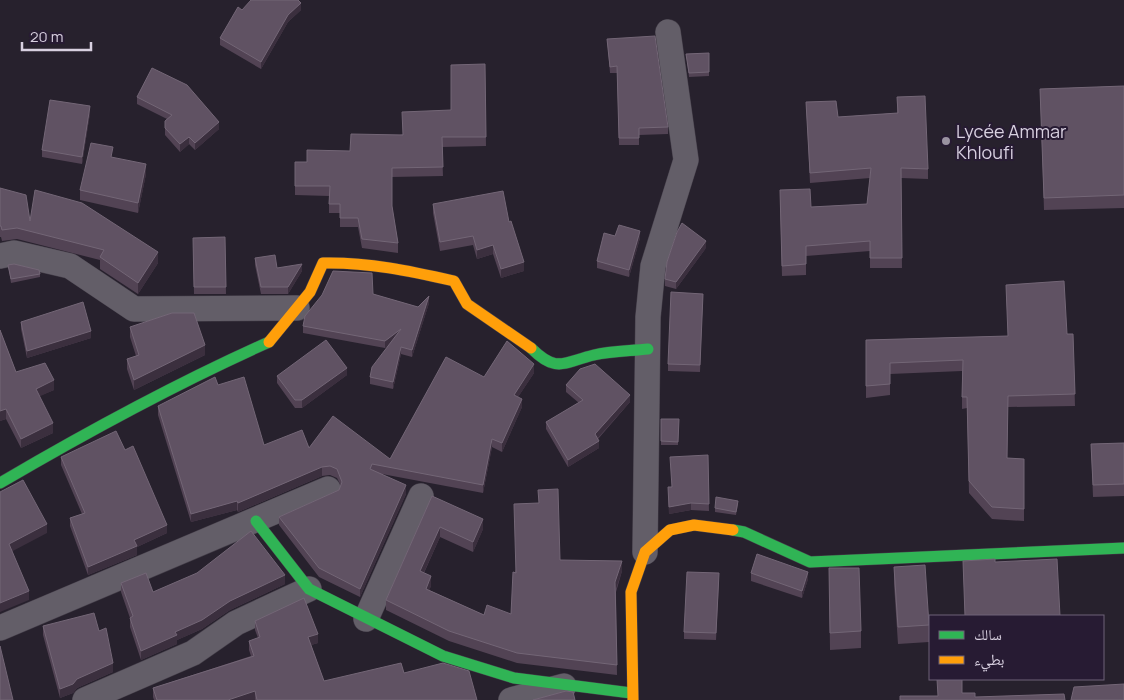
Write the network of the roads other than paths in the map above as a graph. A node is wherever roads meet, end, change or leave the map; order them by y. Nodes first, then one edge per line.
1 (668, 32) dead end
2 (0, 256) edge
3 (297, 308) junction
4 (648, 349) junction
5 (0, 483) edge
6 (328, 489) dead end
7 (421, 496) dead end
8 (256, 521) junction
9 (1124, 548) edge
10 (645, 552) junction
11 (309, 589) junction
12 (366, 619) junction
13 (0, 628) edge
14 (568, 685) junction
15 (632, 696) edge
16 (85, 700) edge
17 (511, 700) edge

1 - 4 street
2 - 3 street
3 - 4 street
3 - 5 street
4 - 10 street
6 - 8 street
7 - 12 street
8 - 11 street
8 - 13 street
9 - 10 street
10 - 15 street
11 - 12 street
11 - 16 street
12 - 14 street
14 - 15 street
14 - 17 street

